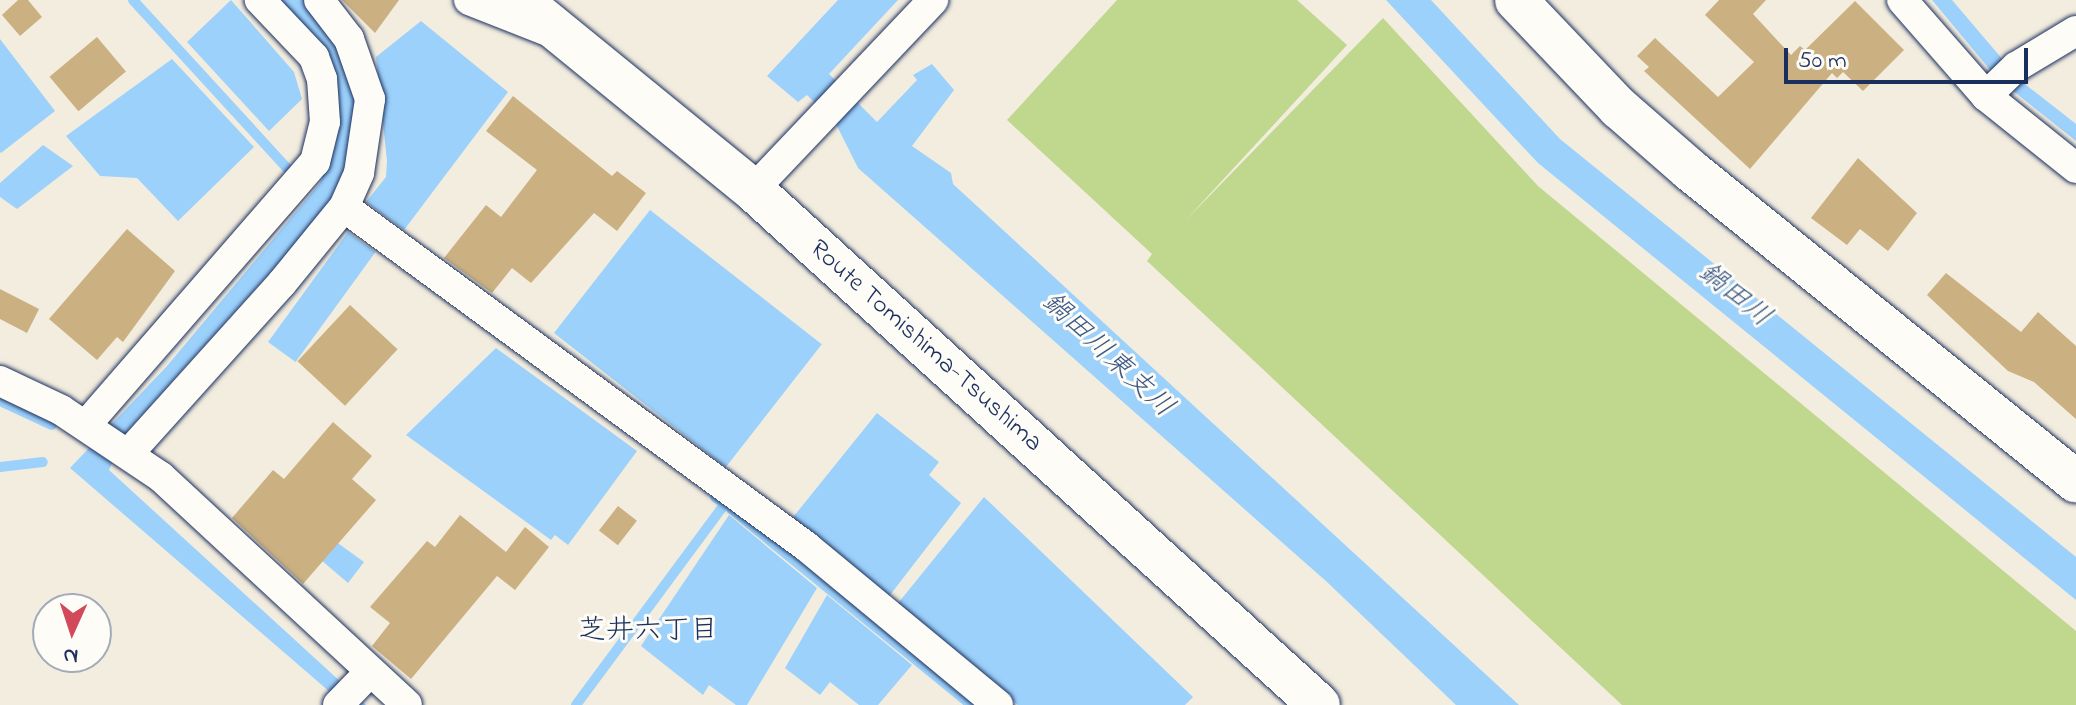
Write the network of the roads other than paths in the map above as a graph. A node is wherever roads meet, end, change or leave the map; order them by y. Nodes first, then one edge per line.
1 (260, 0) edge
2 (319, 0) edge
3 (469, 0) edge
4 (520, 0) edge
5 (933, 0) edge
6 (1516, 0) edge
7 (1902, 0) edge
8 (2076, 31) edge
9 (577, 41) junction
10 (1999, 83) junction
11 (2076, 168) edge
12 (753, 190) junction
13 (344, 207) junction
14 (0, 381) edge
15 (86, 425) junction
16 (126, 450) junction
17 (2076, 482) edge
18 (369, 673) junction
19 (1305, 700) edge
20 (338, 705) edge
21 (407, 705) edge
22 (998, 705) edge

1 - 15 street
2 - 13 street
3 - 9 street
4 - 9 main road, Route Tomishima-Tsushima
5 - 12 street
6 - 17 main road
7 - 10 street
8 - 10 street
9 - 12 main road, Route Tomishima-Tsushima
10 - 11 street
12 - 19 main road, Route Tomishima-Tsushima
13 - 16 street
13 - 22 street
14 - 15 street
15 - 16 street
16 - 18 street
18 - 20 street
18 - 21 street

